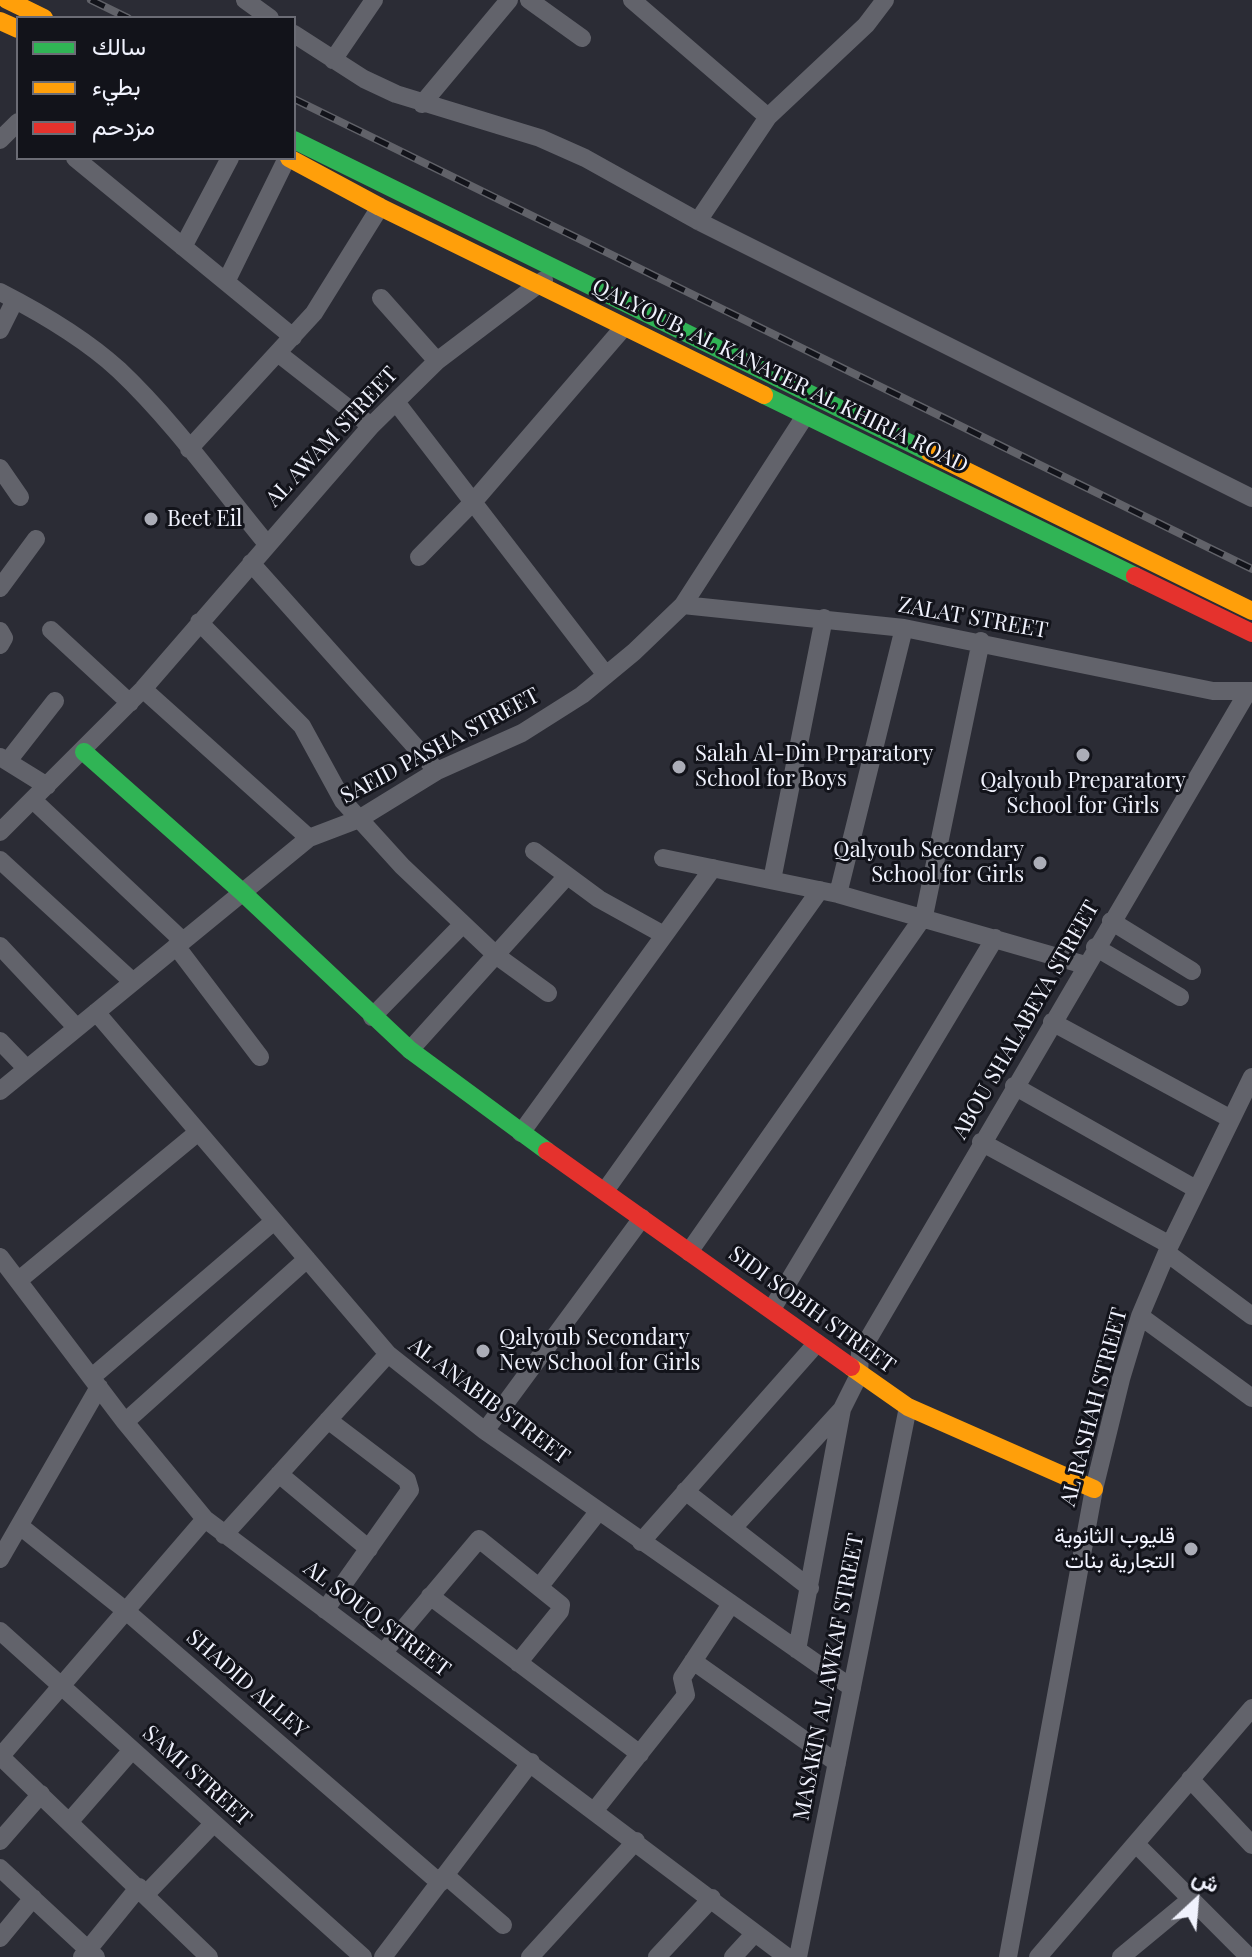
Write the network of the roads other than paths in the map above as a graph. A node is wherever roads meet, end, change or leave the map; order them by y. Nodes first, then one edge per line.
1 (7, 0) edge
2 (245, 0) edge
3 (374, 0) edge
4 (509, 0) edge
5 (529, 0) edge
6 (632, 0) edge
7 (885, 0) edge
8 (40, 16) edge
9 (267, 16) edge
10 (296, 35) edge
11 (582, 38) dead end
12 (333, 60) junction
13 (422, 104) junction
14 (768, 117) junction
15 (16, 124) edge
16 (0, 140) edge
17 (296, 141) edge
18 (77, 160) edge
19 (229, 160) edge
20 (287, 160) edge
21 (292, 160) edge
22 (380, 207) junction
23 (698, 221) junction
24 (183, 247) junction
25 (553, 269) junction
26 (226, 282) junction
27 (541, 284) junction
28 (7, 296) edge
29 (381, 298) dead end
30 (624, 327) junction
31 (0, 330) edge
32 (293, 337) junction
33 (279, 354) junction
34 (437, 361) junction
35 (396, 402) junction
36 (805, 416) junction
37 (371, 426) junction
38 (189, 449) junction
39 (0, 468) edge
40 (20, 497) dead end
41 (1252, 498) edge
42 (474, 501) junction
43 (36, 539) dead end
44 (267, 544) junction
45 (419, 557) dead end
46 (251, 563) junction
47 (0, 588) edge
48 (683, 605) junction
49 (1252, 611) edge
50 (824, 618) junction
51 (199, 622) junction
52 (904, 628) junction
53 (51, 630) dead end
54 (0, 631) edge
55 (1252, 633) edge
56 (981, 641) junction
57 (0, 645) edge
58 (606, 675) junction
59 (143, 689) junction
60 (1249, 692) edge
61 (55, 701) dead end
62 (130, 703) junction
63 (84, 752) junction
64 (4, 759) edge
65 (437, 771) junction
66 (47, 786) junction
67 (33, 800) junction
68 (359, 819) junction
69 (0, 832) edge
70 (309, 838) junction
71 (534, 851) dead end
72 (663, 858) dead end
73 (0, 860) edge
74 (713, 868) junction
75 (566, 877) junction
76 (772, 880) junction
77 (242, 892) junction
78 (829, 892) junction
79 (924, 916) junction
80 (1111, 921) junction
81 (462, 925) junction
82 (664, 935) junction
83 (995, 938) junction
84 (180, 944) junction
85 (0, 946) edge
86 (1095, 947) junction
87 (497, 956) junction
88 (1085, 965) junction
89 (1192, 971) dead end
90 (133, 982) junction
91 (548, 993) dead end
92 (1180, 997) dead end
93 (96, 1012) junction
94 (372, 1017) junction
95 (1052, 1022) junction
96 (77, 1028) junction
97 (0, 1041) edge
98 (410, 1050) junction
99 (260, 1057) dead end
100 (27, 1069) junction
101 (1252, 1077) edge
102 (1014, 1086) junction
103 (0, 1091) edge
104 (1231, 1119) junction
105 (197, 1133) junction
106 (521, 1133) junction
107 (981, 1142) junction
108 (1196, 1189) junction
109 (605, 1191) junction
110 (642, 1218) junction
111 (273, 1222) junction
112 (1168, 1249) junction
113 (689, 1252) junction
114 (0, 1257) edge
115 (307, 1259) junction
116 (19, 1280) junction
117 (772, 1309) junction
118 (1140, 1316) junction
119 (1252, 1316) edge
120 (817, 1343) junction
121 (388, 1354) junction
122 (859, 1375) junction
123 (95, 1382) junction
124 (1252, 1398) edge
125 (908, 1407) junction
126 (842, 1409) junction
127 (328, 1420) junction
128 (125, 1422) junction
129 (485, 1431) junction
130 (279, 1474) junction
131 (1094, 1489) junction
132 (685, 1491) junction
133 (598, 1512) junction
134 (205, 1519) junction
135 (20, 1526) junction
136 (733, 1528) junction
137 (224, 1535) junction
138 (641, 1542) junction
139 (369, 1549) junction
140 (0, 1559) edge
141 (540, 1586) junction
142 (810, 1588) junction
143 (430, 1596) junction
144 (731, 1604) junction
145 (325, 1610) junction
146 (126, 1611) junction
147 (0, 1631) edge
148 (797, 1650) junction
149 (383, 1653) junction
150 (693, 1661) junction
151 (518, 1663) junction
152 (61, 1686) junction
153 (852, 1688) junction
154 (1252, 1708) edge
155 (132, 1750) junction
156 (640, 1754) junction
157 (0, 1756) edge
158 (531, 1762) junction
159 (837, 1763) junction
160 (1190, 1779) junction
161 (41, 1794) junction
162 (595, 1810) junction
163 (70, 1821) junction
164 (214, 1823) junction
165 (0, 1841) edge
166 (636, 1841) junction
167 (1136, 1844) junction
168 (1252, 1845) edge
169 (0, 1868) edge
170 (442, 1879) junction
171 (142, 1891) junction
172 (33, 1898) junction
173 (712, 1898) junction
174 (1191, 1899) junction
175 (503, 1925) dead end
176 (755, 1933) junction
177 (0, 1938) edge
178 (1014, 1953) edge
179 (538, 1954) edge
180 (89, 1955) edge
181 (209, 1957) edge
182 (363, 1957) edge
183 (383, 1957) edge
184 (657, 1957) edge
185 (733, 1957) edge
186 (787, 1957) edge
187 (798, 1957) edge
188 (1038, 1957) edge
189 (1121, 1957) edge
190 (1249, 1957) edge

1 - 8 main road
2 - 9 street
3 - 12 street
4 - 13 street
5 - 11 street
6 - 14 street
7 - 14 street
10 - 12 street
12 - 13 street
13 - 23 street
14 - 23 street
15 - 16 street
17 - 25 main road, QALYOUB, AL KANATER AL KHIRIA ROAD
18 - 24 street
19 - 24 street
20 - 26 street
21 - 22 main road, QALYOUB, AL KANATER AL KHIRIA ROAD
22 - 27 main road, QALYOUB, AL KANATER AL KHIRIA ROAD
22 - 32 street
23 - 41 street
24 - 26 street
25 - 27 street, AL AWAM STREET
25 - 49 main road, QALYOUB, AL KANATER AL KHIRIA ROAD
26 - 32 street
27 - 30 main road, QALYOUB, AL KANATER AL KHIRIA ROAD
27 - 34 street, AL AWAM STREET
28 - 31 street
28 - 38 street
29 - 34 street
30 - 36 main road, QALYOUB, AL KANATER AL KHIRIA ROAD
30 - 42 street
32 - 33 street
33 - 37 street
33 - 38 street
34 - 35 street, AL AWAM STREET
35 - 37 street, AL AWAM STREET
35 - 42 street
36 - 48 street, SAEID PASHA STREET
36 - 55 main road, QALYOUB, AL KANATER AL KHIRIA ROAD
37 - 44 street, AL AWAM STREET
38 - 44 street
39 - 40 street
42 - 45 street
42 - 58 street
43 - 47 street
44 - 46 street, AL AWAM STREET
46 - 51 street, AL AWAM STREET
46 - 65 street
48 - 50 street, ZALAT STREET
48 - 58 street, SAEID PASHA STREET
50 - 52 street, ZALAT STREET
50 - 76 street
51 - 59 street, AL AWAM STREET
51 - 68 street
52 - 56 street, ZALAT STREET
52 - 78 street
53 - 62 street
54 - 57 street
56 - 60 street, ZALAT STREET
56 - 79 street
58 - 65 street, SAEID PASHA STREET
59 - 62 street, AL AWAM STREET
59 - 70 street
60 - 80 street, ABOU SHALABEYA STREET
61 - 64 street
62 - 63 street, AL AWAM STREET
63 - 66 street, AL AWAM STREET
63 - 77 main road, SIDI SOBIH STREET
64 - 66 street
65 - 68 street, SAEID PASHA STREET
66 - 67 street, AL AWAM STREET
67 - 69 street, AL AWAM STREET
67 - 84 street
68 - 70 street, SAEID PASHA STREET
68 - 81 street
70 - 77 street, SAEID PASHA STREET
71 - 75 street
72 - 74 street
73 - 90 street
74 - 76 street
74 - 82 street
75 - 82 street
75 - 87 street
76 - 78 street
77 - 84 street, SAEID PASHA STREET
77 - 94 main road, SIDI SOBIH STREET
78 - 79 street
78 - 109 street
79 - 83 street
79 - 113 street
80 - 86 street, ABOU SHALABEYA STREET
80 - 89 street
81 - 87 street
81 - 94 street
82 - 106 street
83 - 88 street
83 - 117 street
84 - 90 street, SAEID PASHA STREET
84 - 99 street
85 - 96 street
86 - 88 street, ABOU SHALABEYA STREET
86 - 92 street
87 - 91 street
87 - 98 street
88 - 95 street, ABOU SHALABEYA STREET
90 - 93 street, SAEID PASHA STREET
93 - 96 street, SAEID PASHA STREET
93 - 105 street, AL ANABIB STREET
94 - 98 main road, SIDI SOBIH STREET
95 - 102 street, ABOU SHALABEYA STREET
95 - 104 street
96 - 100 street, SAEID PASHA STREET
97 - 100 street
98 - 106 main road, SIDI SOBIH STREET
100 - 103 street, SAEID PASHA STREET
101 - 104 street, AL RASHAH STREET
102 - 107 street, ABOU SHALABEYA STREET
102 - 108 street
104 - 108 street, AL RASHAH STREET
105 - 111 street, AL ANABIB STREET
105 - 116 street
106 - 109 main road, SIDI SOBIH STREET
107 - 112 street
107 - 122 street, ABOU SHALABEYA STREET
108 - 112 street, AL RASHAH STREET
109 - 110 main road, SIDI SOBIH STREET
110 - 113 main road, SIDI SOBIH STREET
110 - 129 street
111 - 115 street, AL ANABIB STREET
111 - 123 street
112 - 118 street, AL RASHAH STREET
112 - 119 street
113 - 117 main road, SIDI SOBIH STREET
114 - 116 street, AL SOUQ STREET
115 - 121 street, AL ANABIB STREET
115 - 128 street
116 - 123 street, AL SOUQ STREET
117 - 120 main road, SIDI SOBIH STREET
118 - 124 street
118 - 131 street, AL RASHAH STREET
120 - 122 main road, SIDI SOBIH STREET
120 - 132 street
121 - 127 street
121 - 129 street, AL ANABIB STREET
122 - 125 main road, SIDI SOBIH STREET
122 - 126 street, ABOU SHALABEYA STREET
123 - 128 street, AL SOUQ STREET
123 - 135 street
125 - 131 main road, SIDI SOBIH STREET
125 - 153 street, MASAKIN AL AWKAF STREET
126 - 136 street
126 - 142 street
127 - 130 street
127 - 139 street
128 - 134 street, AL SOUQ STREET
129 - 133 street, AL ANABIB STREET
130 - 137 street
130 - 139 street
131 - 178 street, AL RASHAH STREET
132 - 136 street
132 - 138 street
133 - 138 street, AL ANABIB STREET
133 - 141 street
134 - 137 street, AL SOUQ STREET
134 - 146 street
135 - 140 street
135 - 146 street, SHADID ALLEY
136 - 142 street
137 - 145 street, AL SOUQ STREET
138 - 144 street, AL ANABIB STREET
139 - 145 street
141 - 143 street
141 - 151 street
142 - 148 street
143 - 149 street
143 - 151 street
144 - 148 street, AL ANABIB STREET
144 - 150 street
145 - 149 street, AL SOUQ STREET
146 - 152 street
146 - 170 street, SHADID ALLEY
147 - 152 street, SAMI STREET
148 - 153 street, AL ANABIB STREET
149 - 158 street, AL SOUQ STREET
150 - 156 street
150 - 159 street
151 - 156 street
152 - 155 street, SAMI STREET
152 - 157 street
153 - 159 street, MASAKIN AL AWKAF STREET
154 - 160 street
155 - 163 street
155 - 164 street, SAMI STREET
156 - 162 street
157 - 161 street
158 - 162 street, AL SOUQ STREET
158 - 170 street
159 - 187 street, MASAKIN AL AWKAF STREET
160 - 167 street
160 - 168 street
161 - 163 street
161 - 165 street
162 - 166 street, AL SOUQ STREET
163 - 171 street
164 - 171 street
164 - 182 street, SAMI STREET
166 - 173 street, AL SOUQ STREET
166 - 179 street
167 - 174 street
167 - 188 street
169 - 172 street
170 - 175 street, SHADID ALLEY
170 - 183 street
171 - 180 street
171 - 181 street
172 - 177 street
172 - 180 street
173 - 176 street, AL SOUQ STREET
173 - 184 street
174 - 189 street
174 - 190 street
176 - 185 street
176 - 186 street, AL SOUQ STREET

